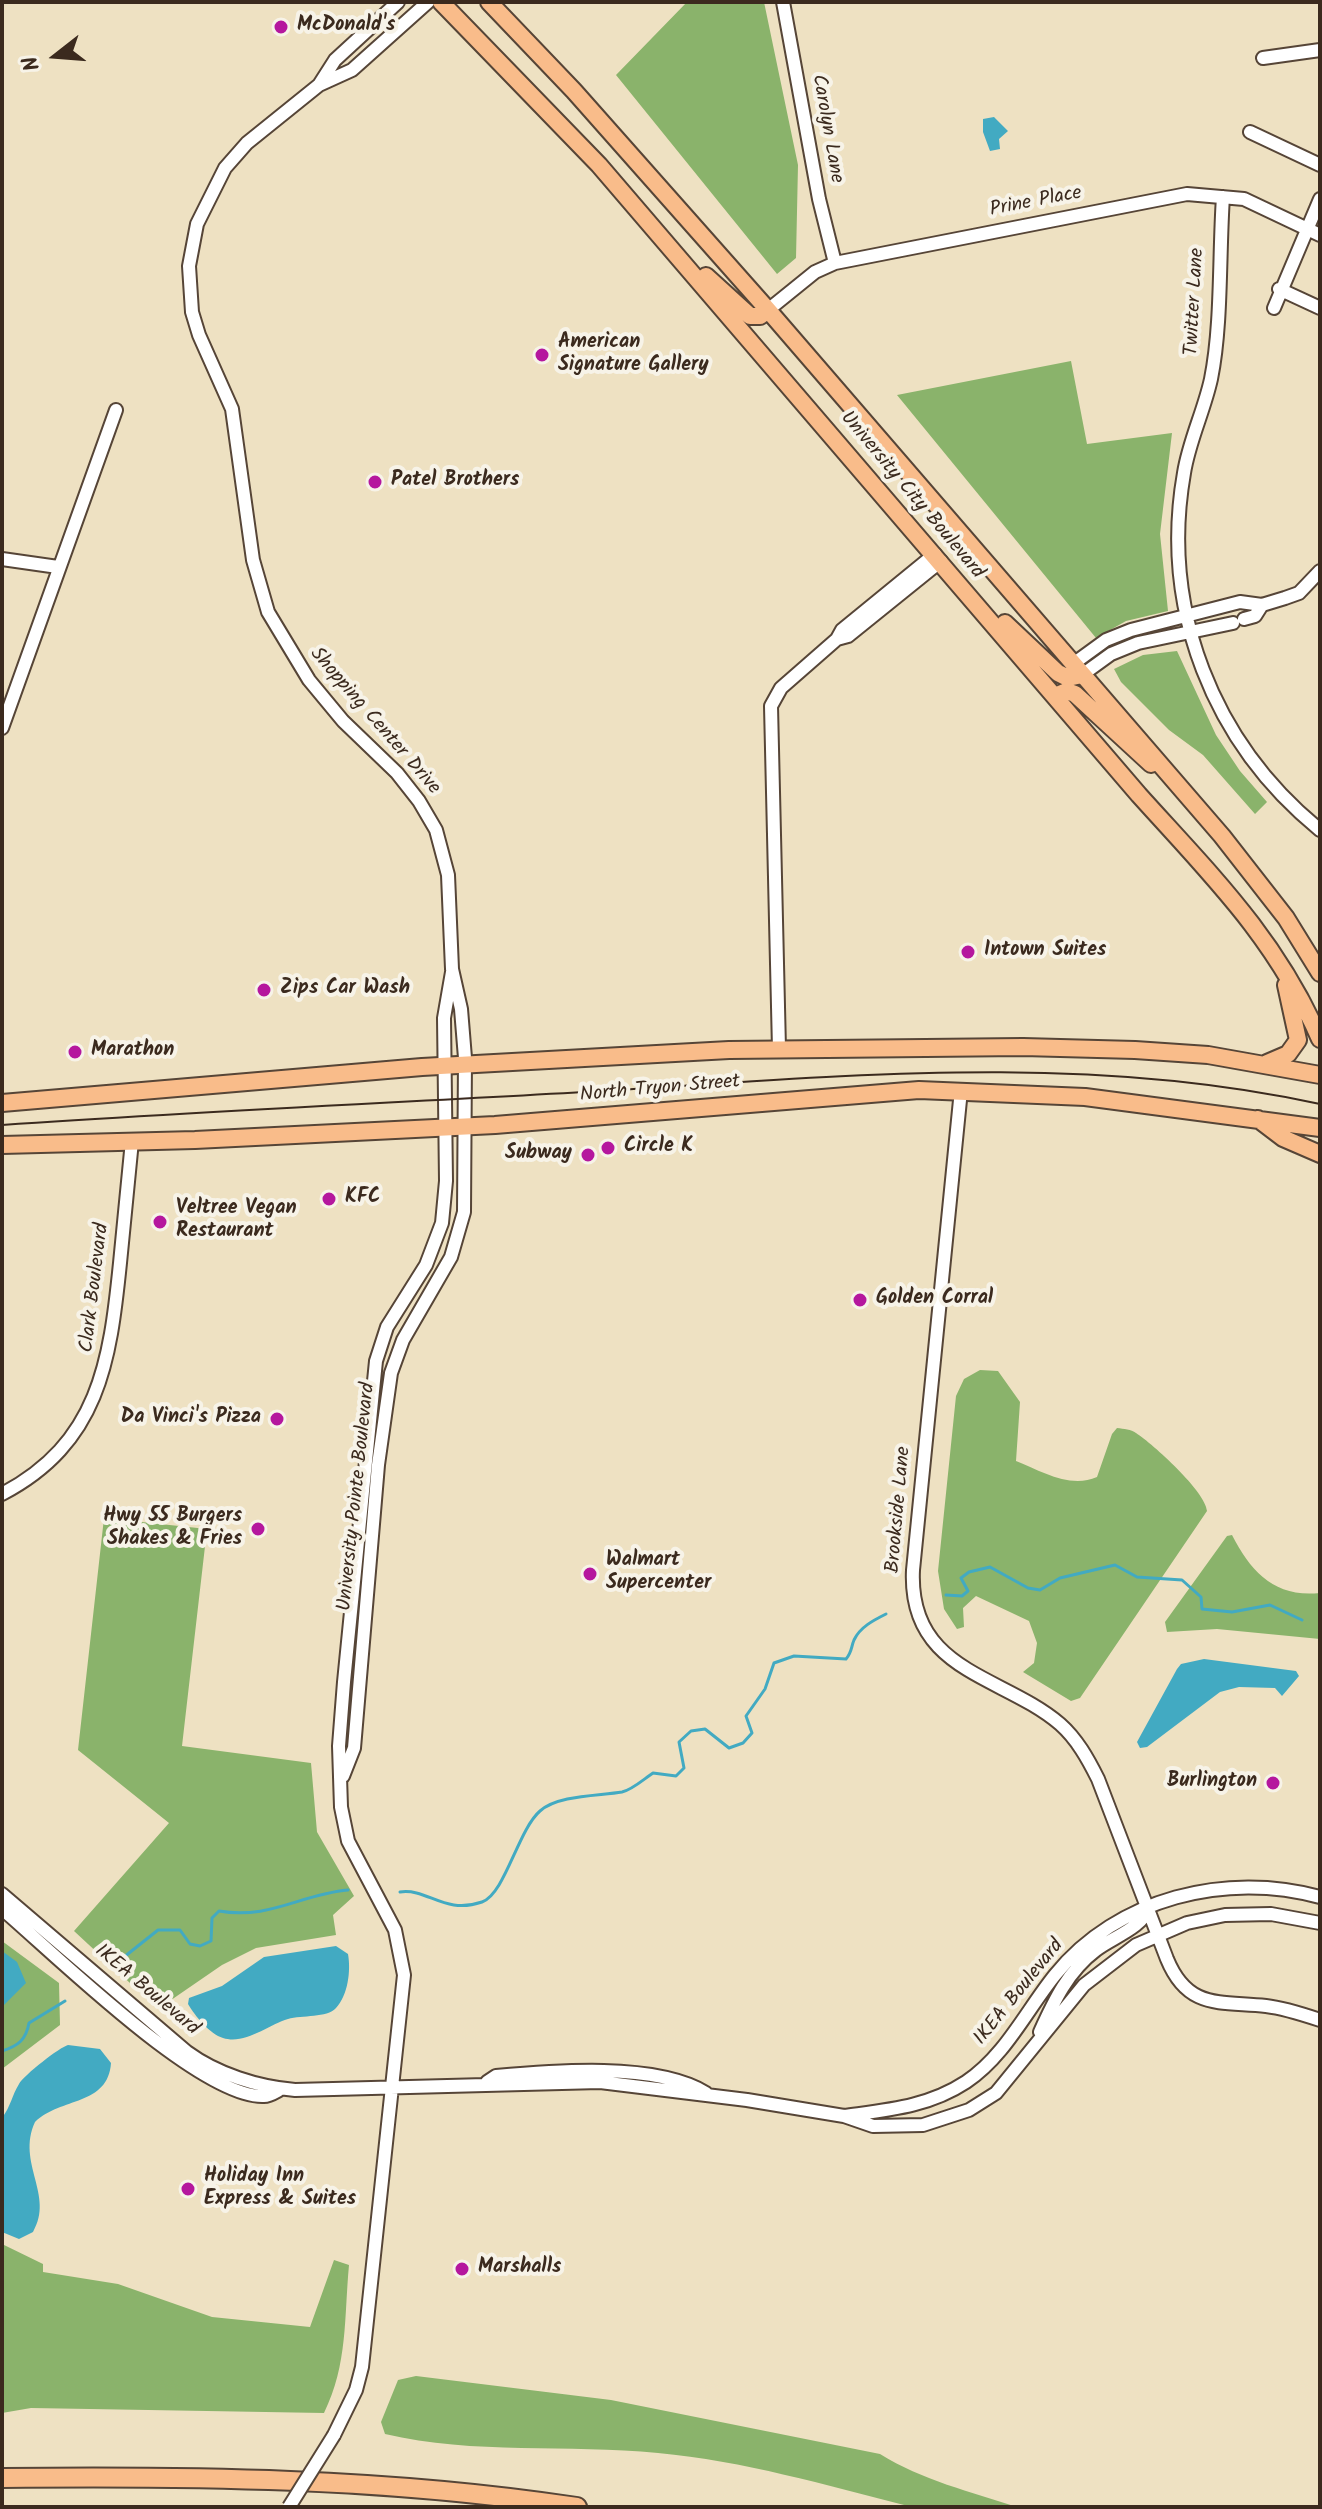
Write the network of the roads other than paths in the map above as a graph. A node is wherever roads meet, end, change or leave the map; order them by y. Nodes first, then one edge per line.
1 (398, 2) edge
2 (428, 2) edge
3 (441, 2) edge
4 (489, 2) edge
5 (783, 2) edge
6 (1320, 50) edge
7 (1263, 58) dead end
8 (319, 85) junction
9 (1250, 132) dead end
10 (1320, 165) edge
11 (1223, 197) junction
12 (1320, 199) edge
13 (1306, 229) junction
14 (1320, 235) edge
15 (673, 250) junction
16 (835, 263) junction
17 (1279, 289) junction
18 (1274, 308) dead end
19 (1320, 308) edge
20 (768, 310) junction
21 (116, 410) dead end
22 (938, 558) junction
23 (2, 559) edge
24 (58, 567) junction
25 (1320, 571) edge
26 (966, 592) junction
27 (1262, 605) junction
28 (1186, 617) junction
29 (1189, 631) junction
30 (1077, 670) junction
31 (1055, 696) junction
32 (2, 728) edge
33 (1169, 775) junction
34 (1320, 830) edge
35 (1275, 953) junction
36 (452, 969) junction
37 (1320, 973) edge
38 (1320, 1039) edge
39 (779, 1049) junction
40 (1260, 1063) junction
41 (465, 1065) junction
42 (444, 1066) junction
43 (1320, 1075) edge
44 (961, 1090) junction
45 (464, 1094) joint
46 (445, 1095) joint
47 (2, 1103) edge
48 (1249, 1117) junction
49 (444, 1126) junction
50 (464, 1126) junction
51 (1320, 1128) edge
52 (132, 1141) junction
53 (2, 1145) edge
54 (1320, 1154) edge
55 (2, 1494) edge
56 (343, 1776) junction
57 (2, 1894) edge
58 (1320, 1897) edge
59 (1148, 1908) junction
60 (2, 1909) edge
61 (1320, 1923) edge
62 (1157, 1935) junction
63 (1320, 2020) edge
64 (1033, 2050) junction
65 (967, 2081) junction
66 (393, 2088) junction
67 (281, 2089) junction
68 (959, 2114) junction
69 (844, 2116) junction
70 (2, 2478) edge
71 (289, 2507) edge
72 (577, 2507) edge

1 - 8 street, Shopping Center Drive
2 - 8 street, Shopping Center Drive
3 - 15 main road, University City Boulevard
4 - 20 main road, University City Boulevard
5 - 16 street, Carolyn Lane
6 - 7 street
8 - 36 street, Shopping Center Drive
9 - 10 street
11 - 13 street, Prine Place
11 - 16 street, Prine Place
11 - 28 street, Twitter Lane
12 - 13 street
13 - 14 street, Prine Place
13 - 17 street
15 - 20 main road
15 - 22 main road, University City Boulevard
16 - 20 street, Prine Place
17 - 18 street
17 - 19 street
20 - 30 main road, University City Boulevard
21 - 24 street
22 - 26 main road, University City Boulevard
22 - 39 street
23 - 24 street
24 - 32 street
25 - 27 street
26 - 30 main road
26 - 31 main road, University City Boulevard
27 - 28 street
27 - 29 street
28 - 29 street
28 - 30 street
29 - 30 street
29 - 34 street
30 - 33 main road, University City Boulevard
31 - 33 main road
31 - 35 main road, University City Boulevard
33 - 37 main road, University City Boulevard
35 - 38 main road, University City Boulevard
35 - 40 main road
36 - 41 street, Shopping Center Drive
36 - 42 street, Shopping Center Drive
39 - 40 main road, North Tryon Street
39 - 41 main road, North Tryon Street
40 - 43 main road, North Tryon Street
41 - 42 main road, North Tryon Street
41 - 45 street, Shopping Center Drive
42 - 46 street, Shopping Center Drive
42 - 47 main road, North Tryon Street
44 - 48 main road, North Tryon Street
44 - 50 main road, North Tryon Street
44 - 59 street, Brookside Lane
45 - 50 street, University Pointe Boulevard
46 - 49 street, University Pointe Boulevard
48 - 51 main road, North Tryon Street
48 - 54 main road
49 - 50 main road, North Tryon Street
49 - 52 main road, North Tryon Street
49 - 56 street, University Pointe Boulevard
50 - 56 street, University Pointe Boulevard
52 - 53 main road, North Tryon Street
52 - 55 street, Clark Boulevard
56 - 66 street, University Pointe Boulevard
57 - 67 street, IKEA Boulevard
58 - 59 street, IKEA Boulevard
59 - 62 street, Brookside Lane
59 - 64 street
59 - 65 street, IKEA Boulevard
60 - 67 street, IKEA Boulevard
61 - 62 street, IKEA Boulevard
62 - 63 street, Brookside Lane
62 - 64 street, IKEA Boulevard
64 - 68 street, IKEA Boulevard
65 - 68 street
65 - 69 street, IKEA Boulevard
66 - 67 street, IKEA Boulevard
66 - 69 street, IKEA Boulevard
66 - 71 street, University Pointe Boulevard, bridge
68 - 69 street, IKEA Boulevard
70 - 72 highway

